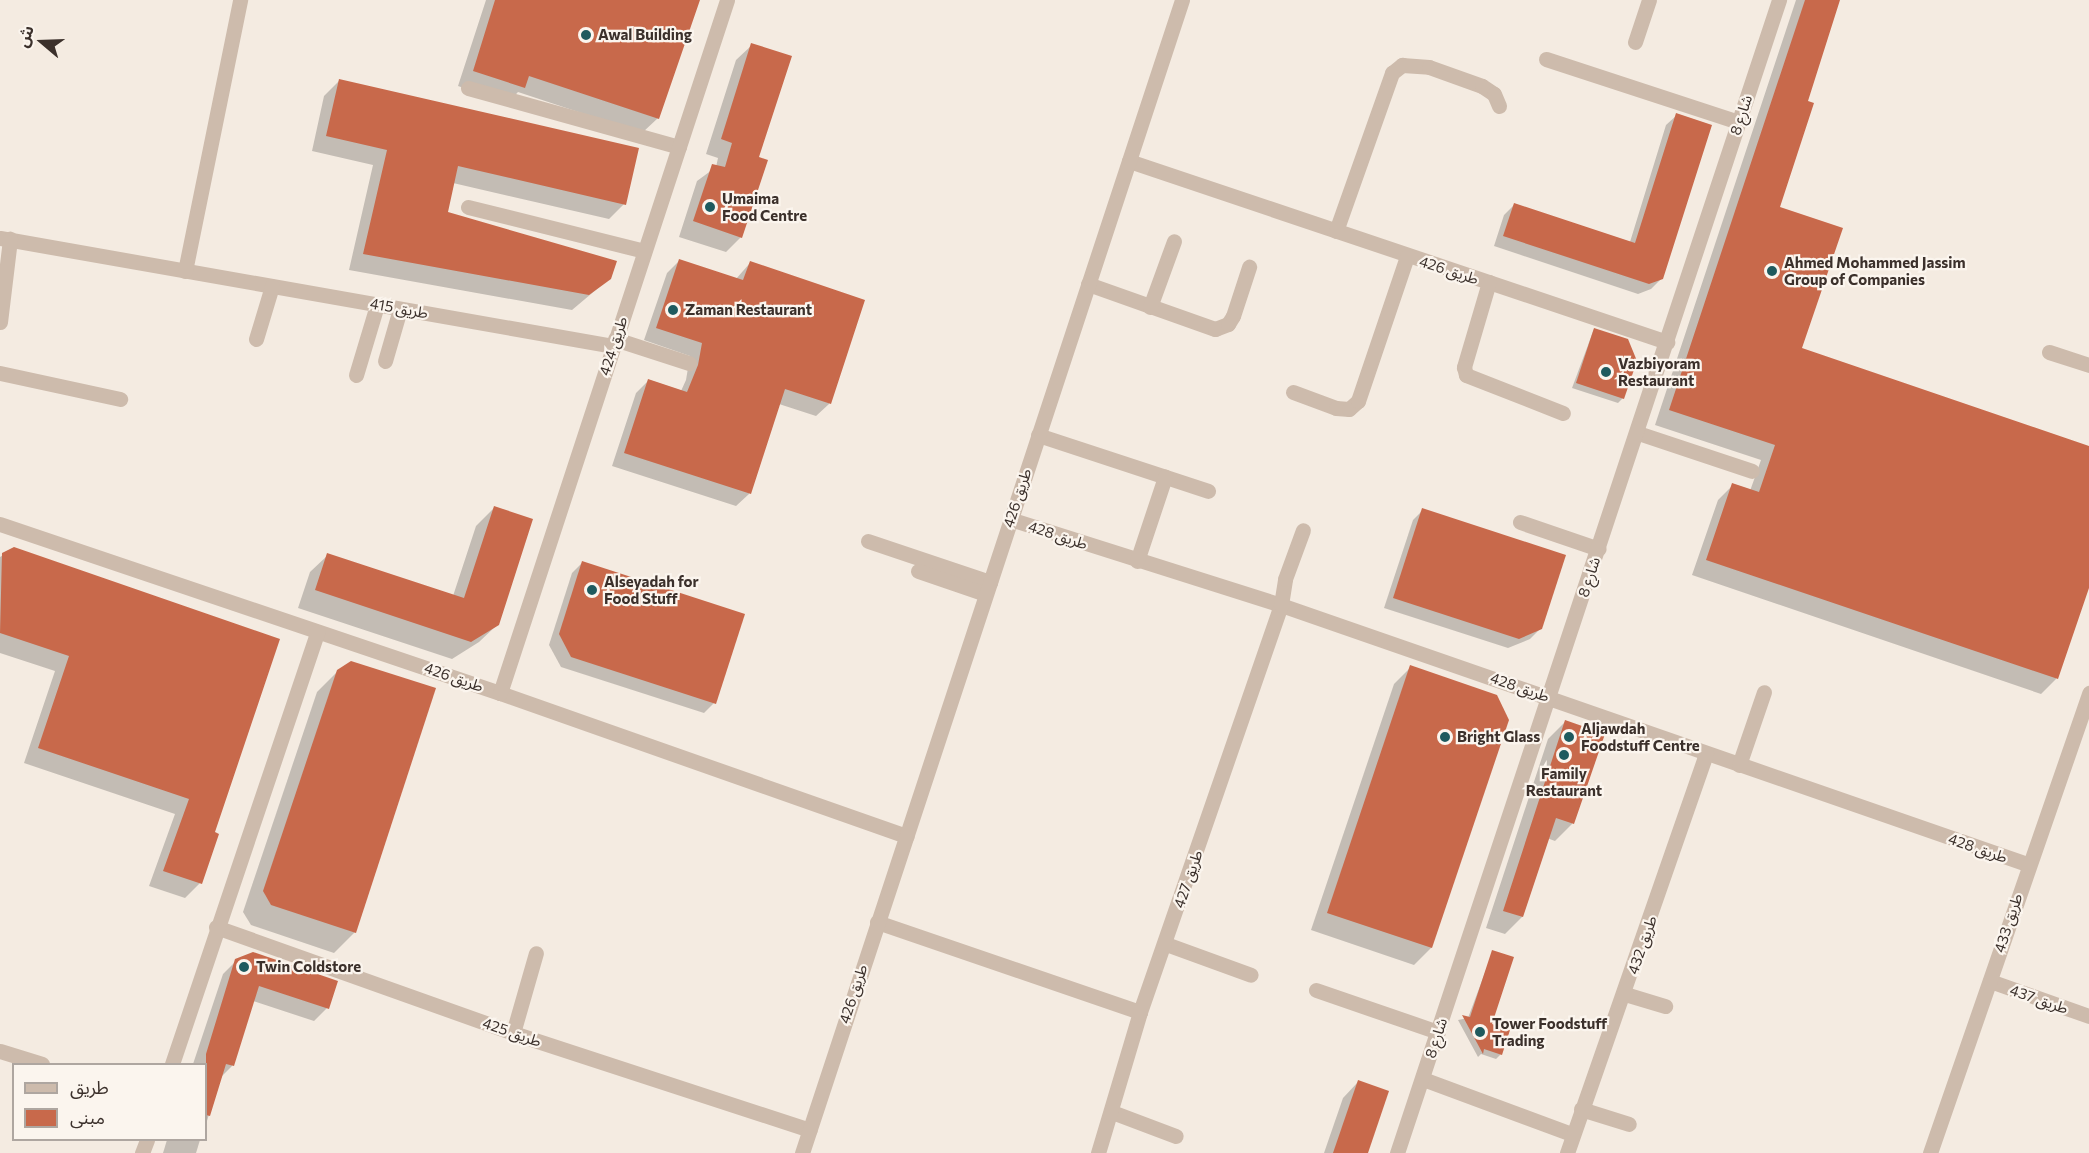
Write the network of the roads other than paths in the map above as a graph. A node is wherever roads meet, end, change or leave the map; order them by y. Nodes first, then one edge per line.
1 (240, 0) edge
2 (727, 0) edge
3 (1182, 0) edge
4 (1649, 0) edge
5 (1779, 0) edge
6 (1635, 42) dead end
7 (1546, 59) dead end
8 (468, 88) dead end
9 (1499, 106) dead end
10 (1739, 122) junction
11 (679, 147) junction
12 (1129, 161) junction
13 (468, 207) dead end
14 (1336, 231) junction
15 (5, 239) edge
16 (1174, 241) dead end
17 (644, 251) junction
18 (1407, 256) junction
19 (1249, 267) dead end
20 (185, 271) junction
21 (1489, 282) junction
22 (1088, 284) junction
23 (272, 286) junction
24 (377, 305) junction
25 (1150, 307) junction
26 (400, 309) junction
27 (0, 322) edge
28 (256, 339) dead end
29 (614, 342) junction
30 (1667, 342) junction
31 (2049, 352) dead end
32 (385, 361) dead end
33 (689, 363) dead end
34 (2089, 365) edge
35 (0, 373) edge
36 (356, 375) dead end
37 (1293, 392) dead end
38 (120, 399) dead end
39 (1563, 413) dead end
40 (1638, 433) junction
41 (1038, 435) junction
42 (1752, 471) dead end
43 (1165, 477) junction
44 (1208, 491) dead end
45 (1010, 519) junction
46 (1521, 522) dead end
47 (0, 524) edge
48 (1303, 530) dead end
49 (868, 541) dead end
50 (1599, 549) junction
51 (1137, 561) junction
52 (918, 571) dead end
53 (988, 588) junction
54 (1281, 605) junction
55 (317, 632) junction
56 (1764, 692) dead end
57 (500, 693) junction
58 (2089, 693) edge
59 (1550, 697) junction
60 (2085, 719) edge
61 (1706, 754) junction
62 (1739, 765) junction
63 (907, 836) junction
64 (2027, 864) junction
65 (877, 921) junction
66 (216, 927) junction
67 (1166, 944) junction
68 (536, 953) dead end
69 (1251, 975) dead end
70 (1990, 981) junction
71 (1316, 990) dead end
72 (1625, 994) junction
73 (1665, 1006) dead end
74 (1140, 1012) junction
75 (2089, 1016) edge
76 (1438, 1032) junction
77 (513, 1033) junction
78 (0, 1051) edge
79 (36, 1063) edge
80 (173, 1063) edge
81 (1423, 1079) junction
82 (1112, 1112) junction
83 (1580, 1112) junction
84 (1627, 1128) dead end
85 (810, 1130) junction
86 (1572, 1134) junction
87 (1176, 1136) dead end
88 (802, 1153) edge
89 (1098, 1153) edge
90 (1397, 1153) edge
91 (1567, 1153) edge
92 (1930, 1153) edge

1 - 20 street
2 - 11 street, طريق 424
3 - 12 street, طريق 426
4 - 6 street
5 - 10 street, شارع 8
7 - 10 street
8 - 11 street
9 - 14 street
10 - 30 street, شارع 8
11 - 17 street, طريق 424
12 - 14 street, طريق 426
12 - 22 street, طريق 426
13 - 17 street
14 - 18 street, طريق 426
15 - 20 street, طريق 415
15 - 27 street
16 - 25 street
17 - 29 street, طريق 424
18 - 21 street, طريق 426
18 - 37 street
19 - 25 street
20 - 23 street, طريق 415
21 - 30 street, طريق 426
21 - 39 street
22 - 25 street
22 - 41 street, طريق 426
23 - 24 street, طريق 415
23 - 28 street
24 - 26 street, طريق 415
24 - 36 street
26 - 29 street, طريق 415
26 - 32 street
29 - 33 street, طريق 415
29 - 57 street, طريق 424
30 - 40 street, شارع 8
31 - 34 street
35 - 38 street
40 - 42 street
40 - 50 street, شارع 8
41 - 43 street
41 - 45 street, طريق 426
43 - 44 street
43 - 51 street
45 - 51 street, طريق 428
45 - 53 street, طريق 426
46 - 50 street
47 - 55 street, طريق 426
48 - 54 street, طريق 427
49 - 53 street
50 - 59 street, شارع 8
51 - 54 street, طريق 428
52 - 53 street
53 - 63 street, طريق 426
54 - 59 street, طريق 428
54 - 67 street, طريق 427
55 - 57 street, طريق 426
55 - 66 street
56 - 62 street
57 - 63 street, طريق 426
58 - 60 street, طريق 433
59 - 61 street, طريق 428
59 - 76 street, شارع 8
60 - 64 street, طريق 433
61 - 62 street, طريق 428
61 - 72 street, طريق 432
62 - 64 street, طريق 428
63 - 65 street, طريق 426
64 - 70 street, طريق 433
65 - 74 street
65 - 85 street, طريق 426
66 - 77 street, طريق 425
66 - 80 street
67 - 69 street
67 - 74 street, طريق 427
68 - 77 street
70 - 75 street, طريق 437
70 - 92 street, طريق 433
71 - 76 street
72 - 73 street
72 - 83 street, طريق 432
74 - 82 street, طريق 427
76 - 81 street, شارع 8
77 - 85 street, طريق 425
78 - 79 street
81 - 86 street
81 - 90 street, شارع 8
82 - 87 street
82 - 89 street, طريق 427
83 - 84 street
83 - 86 street, طريق 432
85 - 88 street, طريق 426
86 - 91 street, طريق 432

